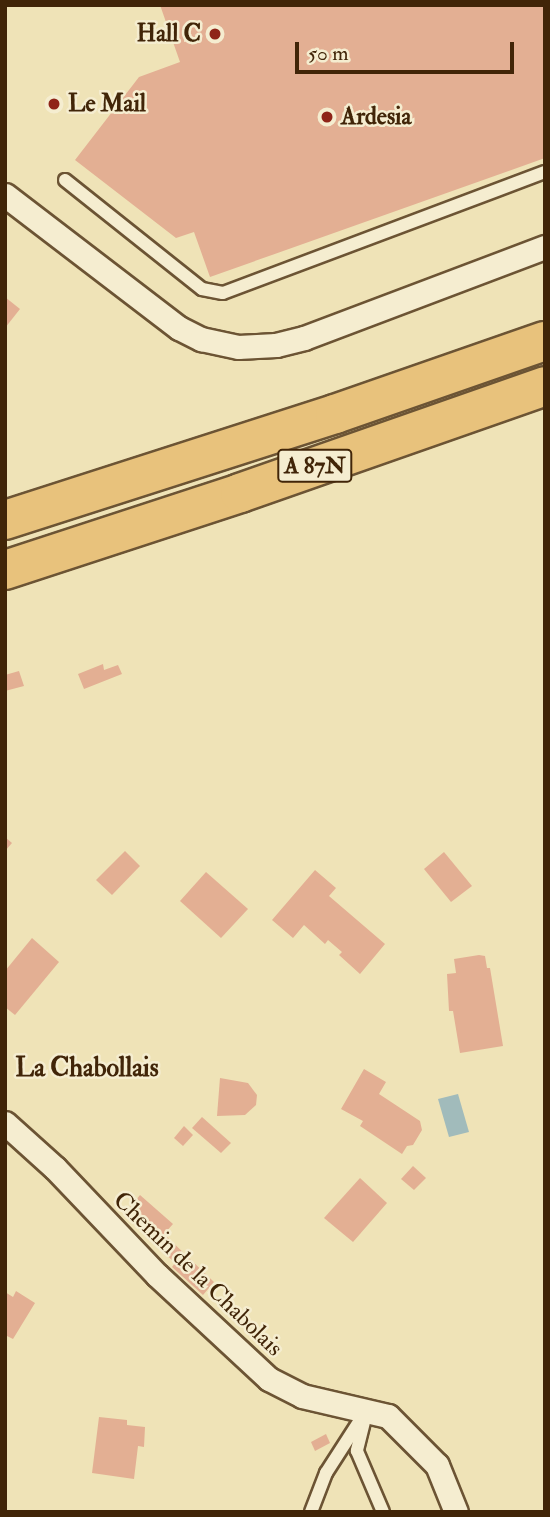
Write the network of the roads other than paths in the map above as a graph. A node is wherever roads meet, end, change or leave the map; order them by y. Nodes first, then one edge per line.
1 (545, 172) edge
2 (65, 180) dead end
3 (5, 195) edge
4 (545, 247) edge
5 (545, 341) edge
6 (545, 386) edge
7 (5, 520) edge
8 (5, 570) edge
9 (5, 1123) edge
10 (366, 1411) junction
11 (311, 1512) edge
12 (383, 1512) edge
13 (456, 1512) edge

1 - 2 lane
3 - 4 street
5 - 7 highway, A 87N
6 - 8 highway, A 87N
9 - 10 street, Chemin de la Chabolais
10 - 11 lane
10 - 12 lane
10 - 13 street, Chemin de la Chabolais

